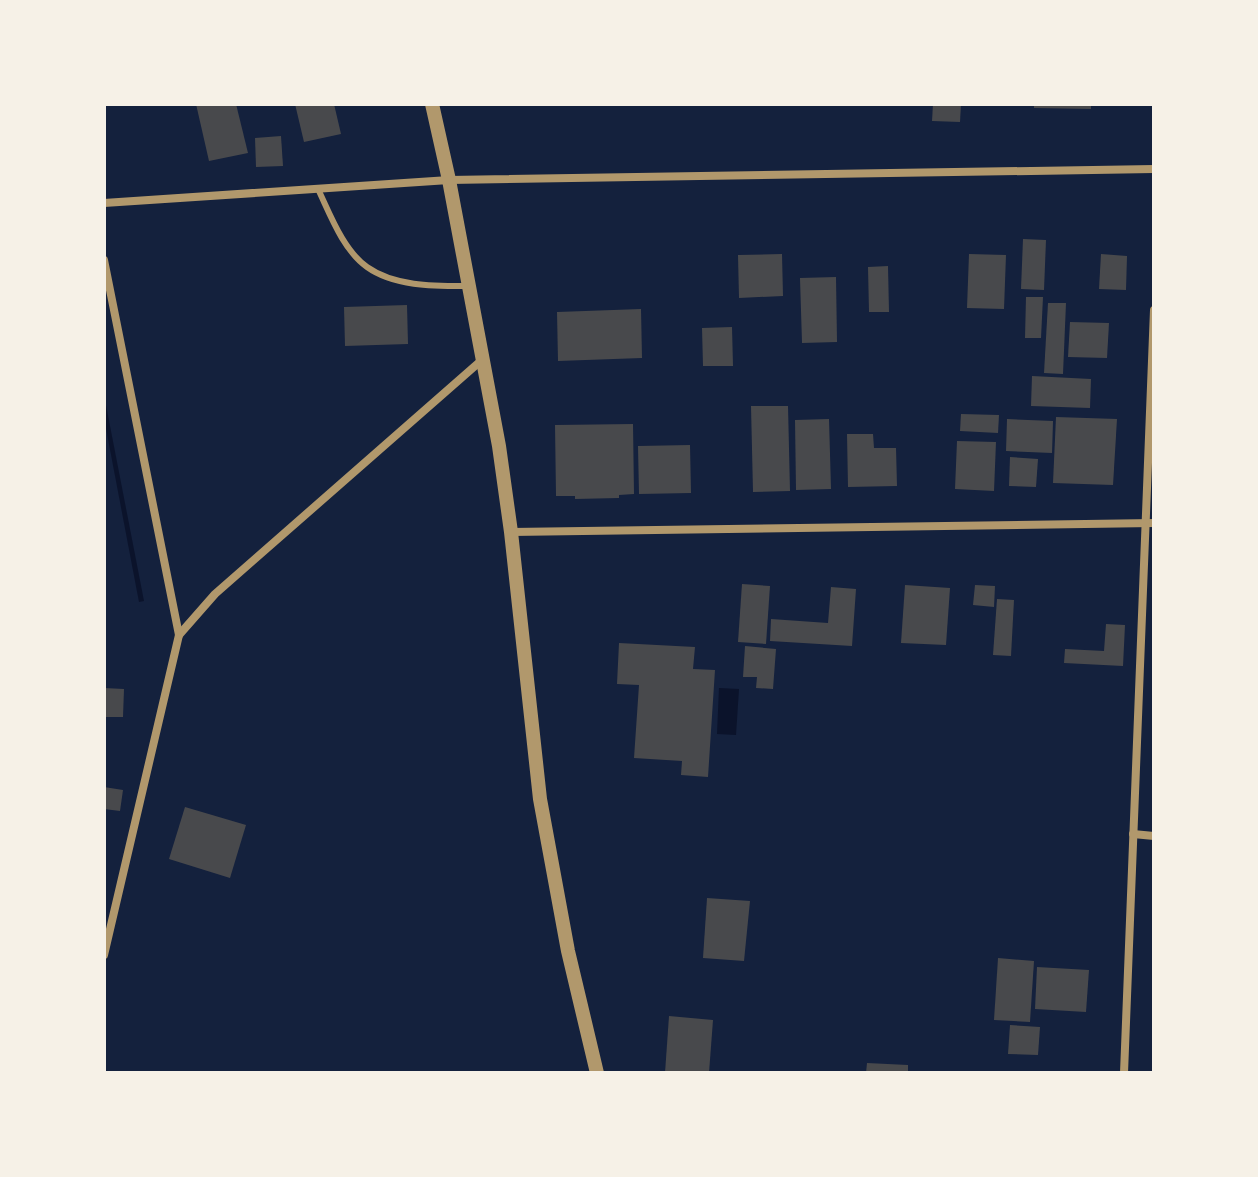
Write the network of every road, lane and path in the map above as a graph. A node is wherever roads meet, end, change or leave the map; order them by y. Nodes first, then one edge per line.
1 (432, 104) edge
2 (1154, 169) edge
3 (449, 180) junction
4 (318, 189) junction
5 (104, 203) edge
6 (104, 260) edge
7 (469, 286) junction
8 (1154, 310) edge
9 (483, 359) junction
10 (1150, 523) edge
11 (511, 532) junction
12 (179, 635) junction
13 (1133, 834) junction
14 (1154, 836) edge
15 (104, 955) edge
16 (597, 1073) edge
17 (1124, 1073) edge

1 - 3 street
2 - 3 street
3 - 4 street
3 - 7 street
4 - 5 street
4 - 7 lane
6 - 12 street
7 - 9 street
8 - 10 street
9 - 11 street
9 - 12 street
10 - 11 street
10 - 13 street
11 - 16 street
12 - 15 street
13 - 14 street
13 - 17 street

